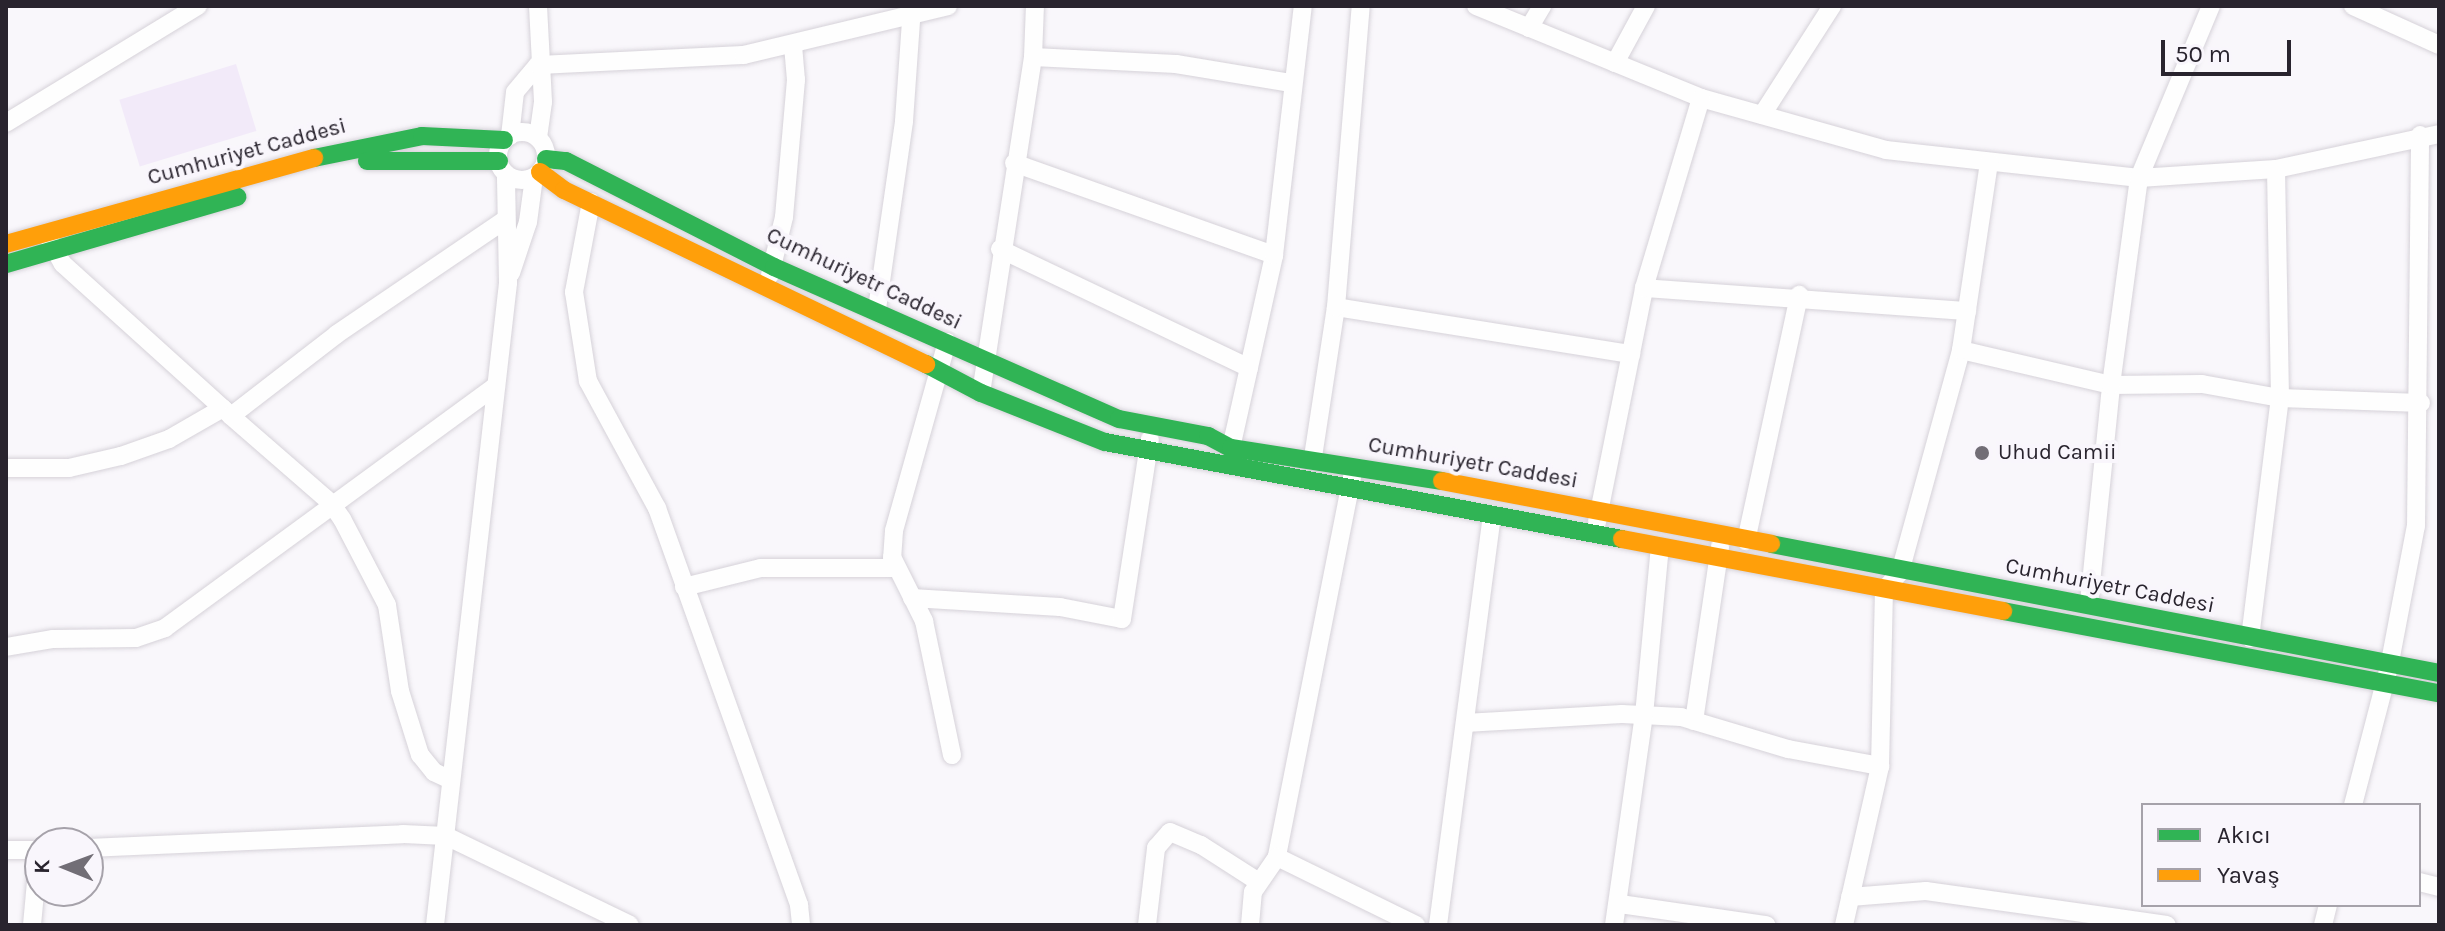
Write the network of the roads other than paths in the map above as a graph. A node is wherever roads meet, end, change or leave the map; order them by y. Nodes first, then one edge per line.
1 (198, 6) edge
2 (538, 6) edge
3 (948, 6) edge
4 (1035, 6) edge
5 (1303, 6) edge
6 (1361, 6) edge
7 (1476, 6) edge
8 (1542, 6) edge
9 (1646, 6) edge
10 (1832, 6) edge
11 (2211, 6) edge
12 (2353, 6) edge
13 (912, 12) edge
14 (1529, 28) junction
15 (793, 45) junction
16 (2439, 45) edge
17 (1033, 57) junction
18 (1615, 63) junction
19 (538, 65) junction
20 (1291, 83) junction
21 (1701, 98) junction
22 (1762, 115) junction
23 (6, 123) edge
24 (2430, 134) edge
25 (507, 138) junction
26 (538, 138) junction
27 (1989, 162) junction
28 (1014, 163) junction
29 (503, 168) junction
30 (540, 169) junction
31 (2276, 169) junction
32 (2139, 178) junction
33 (591, 202) junction
34 (503, 221) junction
35 (47, 233) junction
36 (6, 244) edge
37 (1000, 249) junction
38 (56, 252) junction
39 (1274, 255) junction
40 (6, 264) edge
41 (774, 267) junction
42 (508, 283) junction
43 (765, 284) junction
44 (1644, 288) junction
45 (1799, 295) junction
46 (1336, 307) junction
47 (877, 309) junction
48 (1967, 311) junction
49 (947, 342) junction
50 (1961, 350) junction
51 (1631, 354) junction
52 (985, 364) junction
53 (1249, 368) junction
54 (939, 372) junction
55 (2430, 381) edge
56 (2111, 385) junction
57 (496, 386) junction
58 (981, 393) junction
59 (2280, 398) junction
60 (2421, 403) junction
61 (227, 412) junction
62 (1151, 425) junction
63 (1231, 448) junction
64 (1150, 451) junction
65 (1313, 457) junction
66 (1353, 467) junction
67 (6, 468) edge
68 (1350, 489) junction
69 (331, 503) junction
70 (1597, 510) junction
71 (1492, 515) junction
72 (1596, 535) junction
73 (1722, 536) junction
74 (1746, 541) junction
75 (1660, 547) junction
76 (1717, 559) junction
77 (894, 568) junction
78 (1900, 572) junction
79 (684, 587) junction
80 (1884, 590) junction
81 (912, 598) junction
82 (2089, 603) junction
83 (2250, 638) junction
84 (6, 647) edge
85 (2439, 673) edge
86 (2386, 674) junction
87 (2439, 693) edge
88 (1644, 715) junction
89 (1694, 721) junction
90 (1465, 723) junction
91 (952, 755) dead end
92 (1880, 766) junction
93 (451, 780) junction
94 (2354, 803) edge
95 (446, 836) junction
96 (104, 847) edge
97 (1277, 857) junction
98 (1257, 881) junction
99 (1850, 897) junction
100 (1620, 904) junction
101 (1391, 920) edge
102 (435, 925) edge
103 (630, 925) edge
104 (801, 925) edge
105 (1147, 925) edge
106 (1250, 925) edge
107 (1416, 925) edge
108 (1438, 925) edge
109 (1614, 925) edge
110 (1766, 925) edge
111 (1844, 925) edge
112 (2167, 925) edge

1 - 23 street
2 - 19 street
3 - 13 street
4 - 17 street
5 - 20 street
6 - 46 street
7 - 14 street
8 - 14 street
9 - 18 street
10 - 22 street
11 - 32 street
12 - 16 street
13 - 15 street
13 - 47 street
14 - 18 street
15 - 19 street
15 - 41 street
17 - 20 street
17 - 28 street
18 - 21 street
19 - 25 street
19 - 26 street
20 - 39 street
21 - 22 street
21 - 44 street
22 - 27 street
24 - 31 street
24 - 55 street
25 - 26 street
25 - 29 street
25 - 35 main road, Cumhuriyet Caddesi
26 - 30 street
27 - 32 street
27 - 48 street
28 - 37 street
28 - 39 street
29 - 30 street
29 - 34 street
29 - 38 main road, Cumhuriyet Caddesi
30 - 33 main road
30 - 41 main road, Cumhuriyetr Caddesi
30 - 42 street
31 - 32 street
31 - 59 street
32 - 56 street
33 - 43 main road
33 - 79 street
34 - 42 street
34 - 61 street
35 - 36 main road, Cumhuriyet Caddesi
35 - 38 street
37 - 52 street
37 - 53 street
38 - 40 main road, Cumhuriyet Caddesi
38 - 61 street
39 - 53 street
41 - 43 street
41 - 47 main road, Cumhuriyetr Caddesi
42 - 57 street
43 - 54 main road
44 - 45 street
44 - 51 street
45 - 48 street
45 - 74 street
46 - 51 street
46 - 65 street
47 - 49 main road, Cumhuriyetr Caddesi
48 - 50 street
49 - 52 main road, Cumhuriyetr Caddesi
49 - 54 street
50 - 56 street
50 - 78 street
51 - 70 street
52 - 58 street
52 - 62 main road, Cumhuriyetr Caddesi
53 - 63 street
54 - 58 main road
54 - 77 street
55 - 60 street
56 - 59 street
56 - 82 street
57 - 69 street
57 - 93 street
58 - 64 main road
59 - 60 street
59 - 83 street
60 - 86 street
61 - 67 street
61 - 69 street
62 - 63 main road, Cumhuriyetr Caddesi
62 - 64 street
63 - 65 main road, Cumhuriyetr Caddesi
64 - 68 main road
64 - 81 street
65 - 66 main road, Cumhuriyetr Caddesi
66 - 68 street
66 - 70 main road, Cumhuriyetr Caddesi
68 - 71 main road
68 - 97 street
69 - 84 street
69 - 93 street
70 - 72 street
70 - 73 main road, Cumhuriyetr Caddesi
71 - 72 main road
71 - 90 street
72 - 75 main road
73 - 74 main road, Cumhuriyetr Caddesi
73 - 76 street
74 - 78 main road, Cumhuriyetr Caddesi
75 - 76 main road
75 - 88 street
76 - 80 main road
76 - 89 street
77 - 79 street
77 - 81 street
78 - 80 street
78 - 82 main road, Cumhuriyetr Caddesi
79 - 104 street
80 - 86 main road
80 - 92 street
81 - 91 street
82 - 83 main road, Cumhuriyetr Caddesi
83 - 86 main road, Cumhuriyetr Caddesi
85 - 86 main road, Cumhuriyetr Caddesi
86 - 87 main road
86 - 94 street
88 - 89 street
88 - 90 street
88 - 100 street
89 - 92 street
90 - 108 street
92 - 99 street
93 - 95 street
95 - 96 street
95 - 102 street
95 - 103 street
97 - 98 street
97 - 101 street
98 - 105 street
98 - 106 street
99 - 111 street
99 - 112 street
100 - 109 street
100 - 110 street
101 - 107 street

